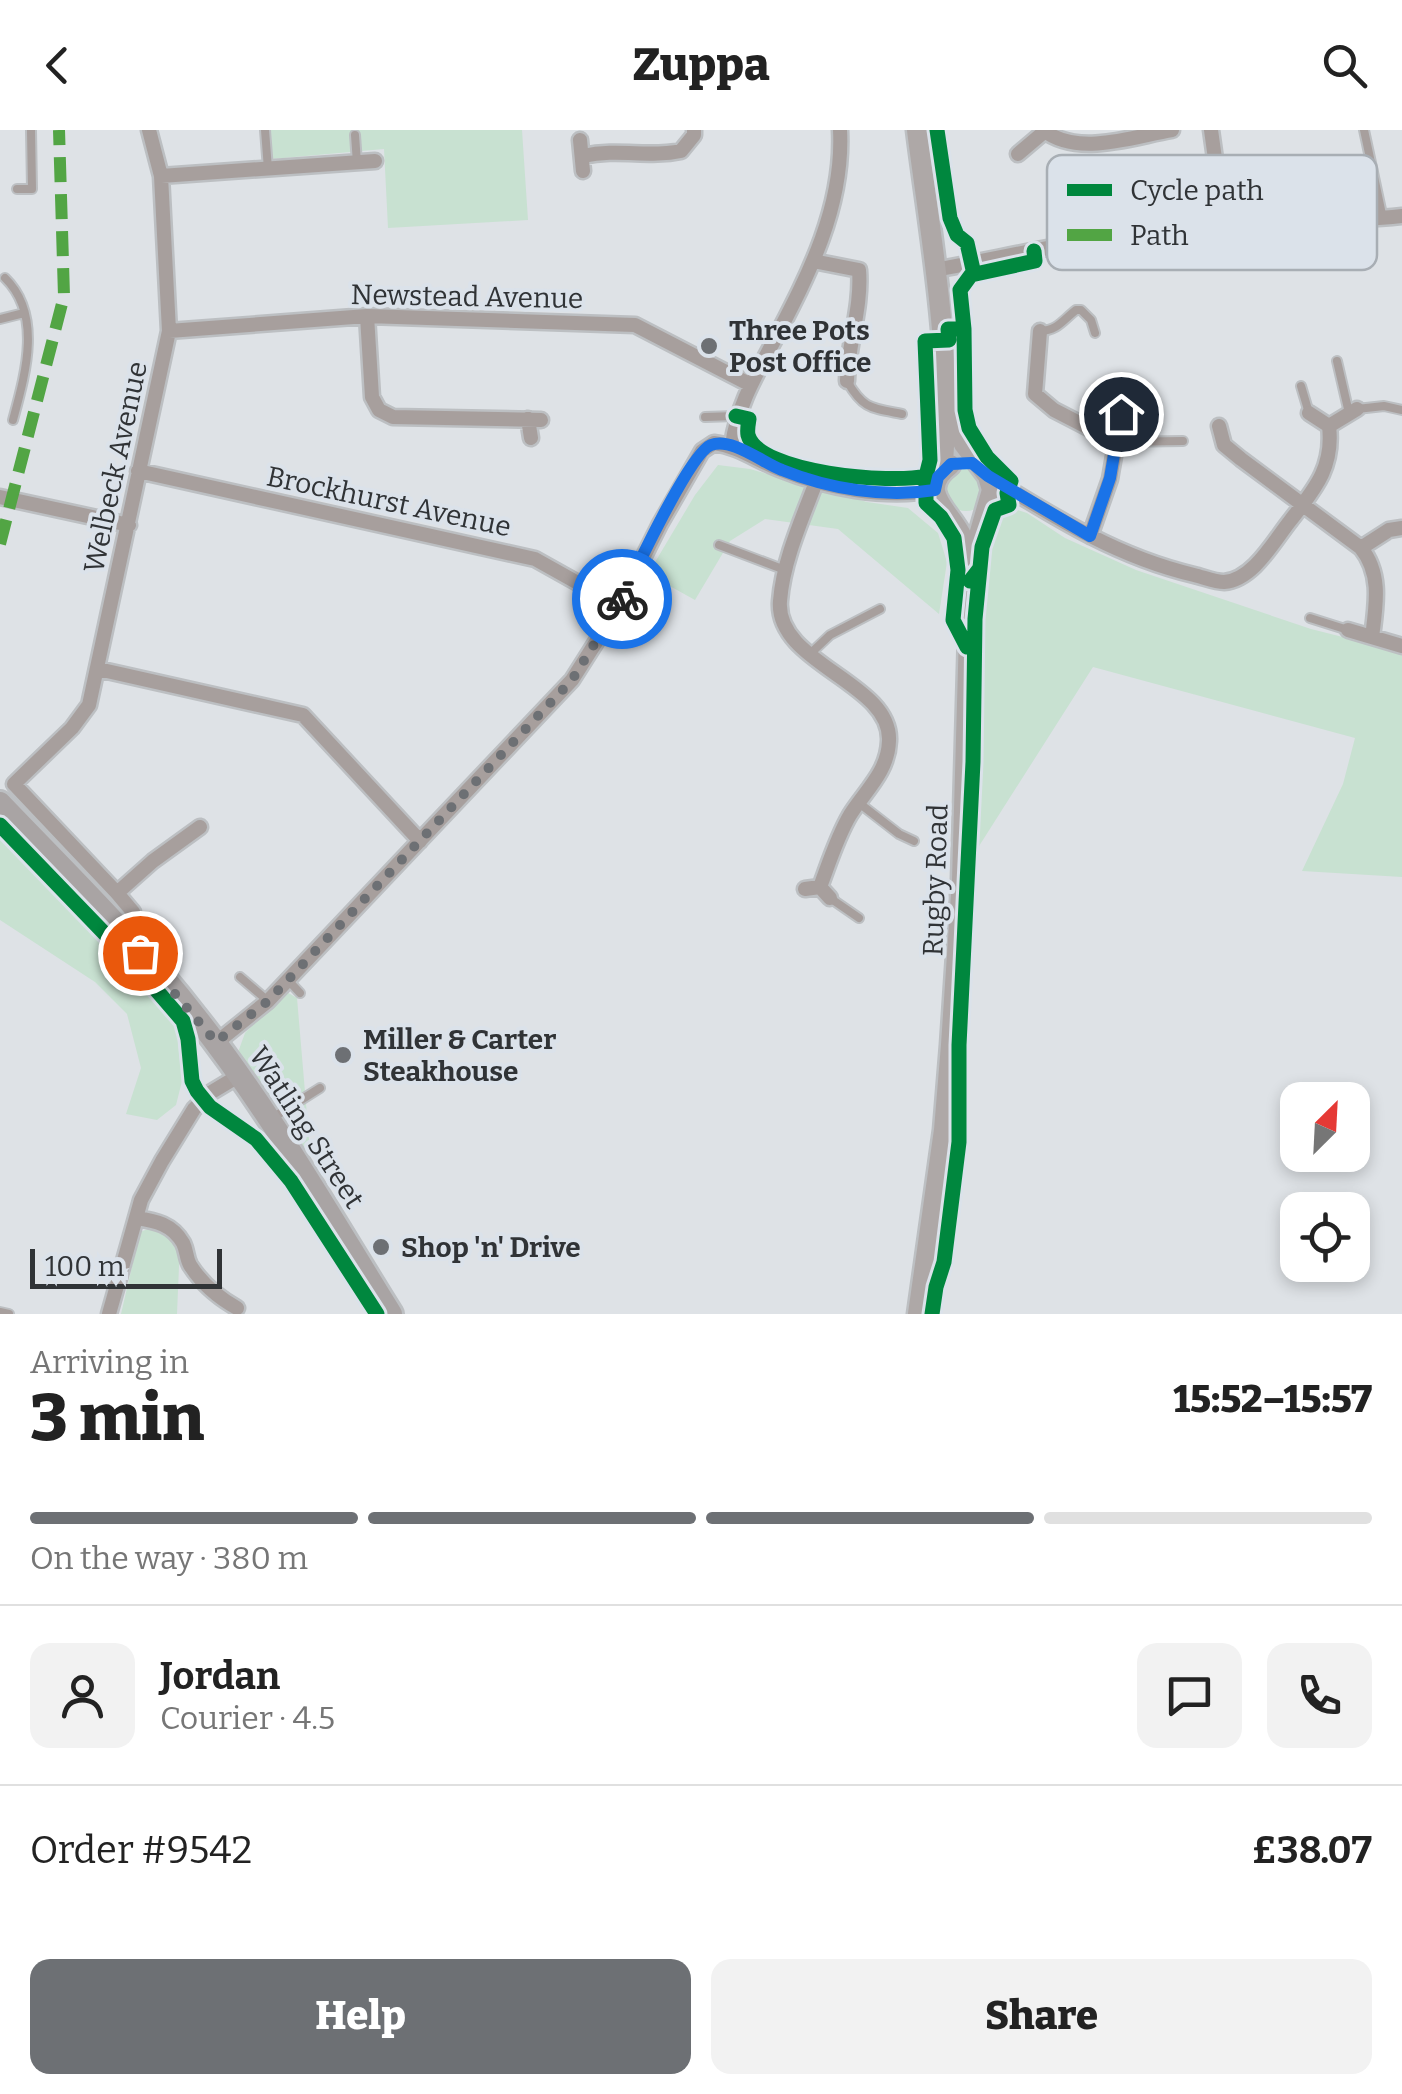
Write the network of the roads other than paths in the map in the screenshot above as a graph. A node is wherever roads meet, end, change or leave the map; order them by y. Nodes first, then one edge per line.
1 (31, 130) edge
2 (149, 130) edge
3 (265, 130) edge
4 (694, 130) edge
5 (840, 130) edge
6 (917, 130) edge
7 (1172, 130) edge
8 (1211, 130) edge
9 (1364, 130) edge
10 (1043, 131) edge
11 (355, 135) dead end
12 (580, 140) dead end
13 (1018, 154) dead end
14 (1214, 155) edge
15 (1369, 155) edge
16 (375, 161) dead end
17 (357, 163) junction
18 (268, 169) junction
19 (161, 176) junction
20 (16, 189) dead end
21 (1377, 191) edge
22 (1402, 216) edge
23 (1377, 219) edge
24 (1383, 219) junction
25 (1047, 249) edge
26 (813, 260) junction
27 (935, 270) junction
28 (5, 278) dead end
29 (24, 312) junction
30 (367, 316) junction
31 (0, 319) edge
32 (169, 331) junction
33 (1040, 331) joint
34 (1094, 334) dead end
35 (1337, 361) dead end
36 (847, 381) joint
37 (749, 384) junction
38 (1301, 386) dead end
39 (1126, 387) dead end
40 (947, 407) junction
41 (1402, 410) edge
42 (1353, 411) junction
43 (1310, 413) joint
44 (902, 414) dead end
45 (736, 416) junction
46 (705, 418) dead end
47 (13, 420) dead end
48 (1219, 426) dead end
49 (1330, 426) junction
50 (531, 438) dead end
51 (1183, 441) dead end
52 (1116, 442) junction
53 (732, 445) junction
54 (138, 472) junction
55 (985, 472) junction
56 (939, 481) junction
57 (816, 482) junction
58 (0, 496) edge
59 (1025, 499) junction
60 (1304, 504) junction
61 (987, 505) junction
62 (945, 511) junction
63 (129, 526) junction
64 (1402, 528) edge
65 (1090, 536) junction
66 (720, 545) dead end
67 (1361, 548) junction
68 (970, 563) junction
69 (787, 570) junction
70 (619, 606) junction
71 (880, 609) dead end
72 (1310, 618) dead end
73 (1348, 630) joint
74 (1372, 637) junction
75 (1402, 646) edge
76 (811, 654) junction
77 (98, 670) junction
78 (7, 794) edge
79 (859, 802) junction
80 (200, 827) dead end
81 (420, 840) junction
82 (914, 841) dead end
83 (818, 891) joint
84 (117, 893) junction
85 (133, 912) dead end
86 (859, 918) dead end
87 (240, 977) dead end
88 (287, 979) junction
89 (300, 992) dead end
90 (268, 1001) junction
91 (216, 1042) junction
92 (240, 1075) junction
93 (320, 1088) dead end
94 (270, 1119) junction
95 (136, 1218) junction
96 (238, 1308) dead end
97 (0, 1312) edge
98 (10, 1314) edge
99 (110, 1314) edge
100 (391, 1314) edge
101 (918, 1314) edge

1 - 20 lane
2 - 19 street, Welbeck Avenue
3 - 18 lane
4 - 12 street
5 - 26 street
6 - 27 main road
7 - 10 street
8 - 14 street
9 - 15 lane
10 - 13 street
11 - 17 lane
16 - 17 street
17 - 18 street
18 - 19 street
19 - 32 street, Welbeck Avenue
21 - 24 lane
22 - 24 street
23 - 24 street
25 - 27 street
26 - 36 street
26 - 37 street
27 - 40 main road
28 - 29 lane
29 - 31 lane
29 - 47 lane
30 - 32 street, Newstead Avenue
30 - 37 street, Newstead Avenue
30 - 50 street
32 - 54 street, Welbeck Avenue
33 - 34 lane
33 - 52 street
35 - 42 lane
36 - 44 lane
37 - 45 street
38 - 43 lane
39 - 52 street
40 - 55 main road
40 - 56 main road
41 - 42 lane
42 - 49 street
43 - 49 street
45 - 46 lane
45 - 53 street
48 - 60 street
49 - 60 street
51 - 52 lane
52 - 65 street
53 - 57 street
53 - 70 street
54 - 63 street, Welbeck Avenue
54 - 70 street, Brockhurst Avenue
55 - 56 main road
55 - 59 street
55 - 61 main road
56 - 57 street
56 - 62 main road
57 - 69 street
58 - 63 street
59 - 61 street
59 - 65 street
60 - 65 street
60 - 67 street
61 - 62 main road
61 - 68 main road, Rugby Road
62 - 68 main road, Rugby Road
63 - 77 street, Welbeck Avenue
64 - 67 street
66 - 69 lane
67 - 74 street
68 - 101 main road, Rugby Road
69 - 76 street
70 - 81 street
71 - 76 lane
72 - 73 lane
73 - 74 street
74 - 75 street
76 - 79 street
77 - 78 street, Welbeck Avenue
77 - 81 street
78 - 84 street
78 - 91 highway, Watling Street
79 - 82 lane
79 - 83 street
80 - 84 street
81 - 88 street
83 - 86 lane
84 - 85 street
87 - 90 lane
88 - 89 lane
88 - 90 street
90 - 91 street
91 - 92 highway, Watling Street
92 - 94 highway, Watling Street
92 - 95 street
93 - 94 lane
94 - 100 highway, Watling Street
95 - 96 street
95 - 99 street
97 - 98 lane

